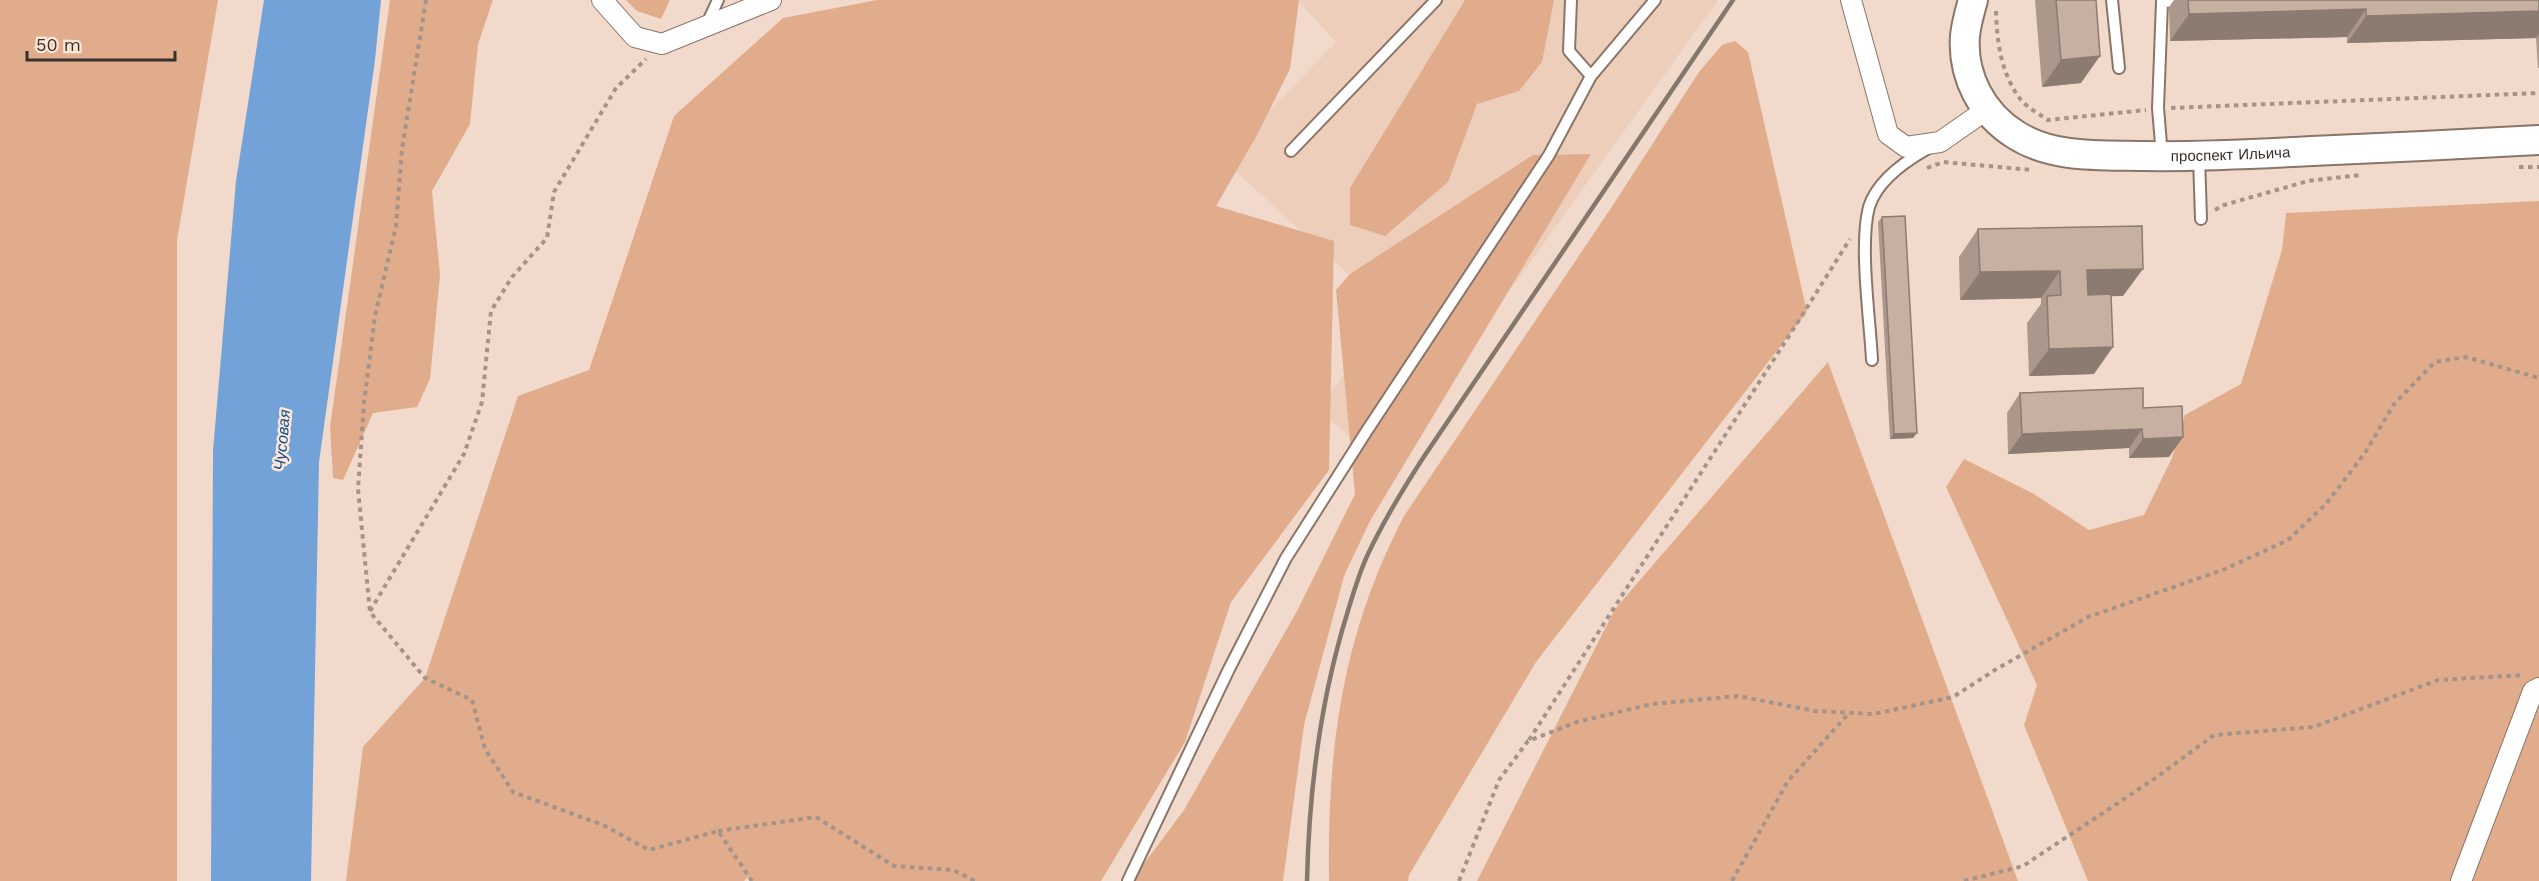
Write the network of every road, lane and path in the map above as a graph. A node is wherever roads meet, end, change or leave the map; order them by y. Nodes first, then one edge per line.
1 (426, 0) edge
2 (602, 0) edge
3 (718, 0) edge
4 (771, 0) edge
5 (1436, 0) edge
6 (1571, 0) edge
7 (1655, 0) edge
8 (1851, 0) edge
9 (2112, 0) edge
10 (2197, 1) edge
11 (1984, 3) edge
12 (706, 26) junction
13 (662, 44) junction
14 (2119, 68) dead end
15 (1591, 76) junction
16 (2539, 93) edge
17 (2158, 108) junction
18 (1986, 110) junction
19 (2539, 140) edge
20 (1940, 142) junction
21 (1291, 151) dead end
22 (2162, 156) junction
23 (2199, 157) junction
24 (2517, 167) dead end
25 (2539, 167) edge
26 (1921, 171) dead end
27 (2041, 171) dead end
28 (2365, 174) dead end
29 (1869, 206) junction
30 (2200, 219) joint
31 (1872, 360) dead end
32 (2539, 378) edge
33 (370, 612) junction
34 (2533, 681) edge
35 (1850, 713) junction
36 (1528, 741) junction
37 (718, 831) junction
38 (752, 881) edge
39 (975, 881) edge
40 (1128, 881) edge
41 (1458, 881) edge
42 (1732, 881) edge
43 (1964, 881) edge
44 (2462, 881) edge

1 - 33 path
2 - 13 street
3 - 12 lane
4 - 12 street
5 - 21 lane
6 - 15 lane
7 - 15 lane
8 - 20 street
9 - 14 lane
10 - 17 lane
11 - 17 path
11 - 18 street, проспект Ильича
12 - 13 street
13 - 33 path
15 - 40 lane
16 - 17 path
17 - 22 lane
18 - 20 street
18 - 22 street, проспект Ильича
19 - 23 street, проспект Ильича
20 - 29 lane
22 - 23 street, проспект Ильича
23 - 30 lane
24 - 25 path
26 - 27 path
28 - 30 path
29 - 31 lane
29 - 36 path
32 - 35 path
33 - 37 path
34 - 43 path
34 - 44 street
35 - 36 path
35 - 42 path
36 - 41 path
37 - 38 path
37 - 39 path

